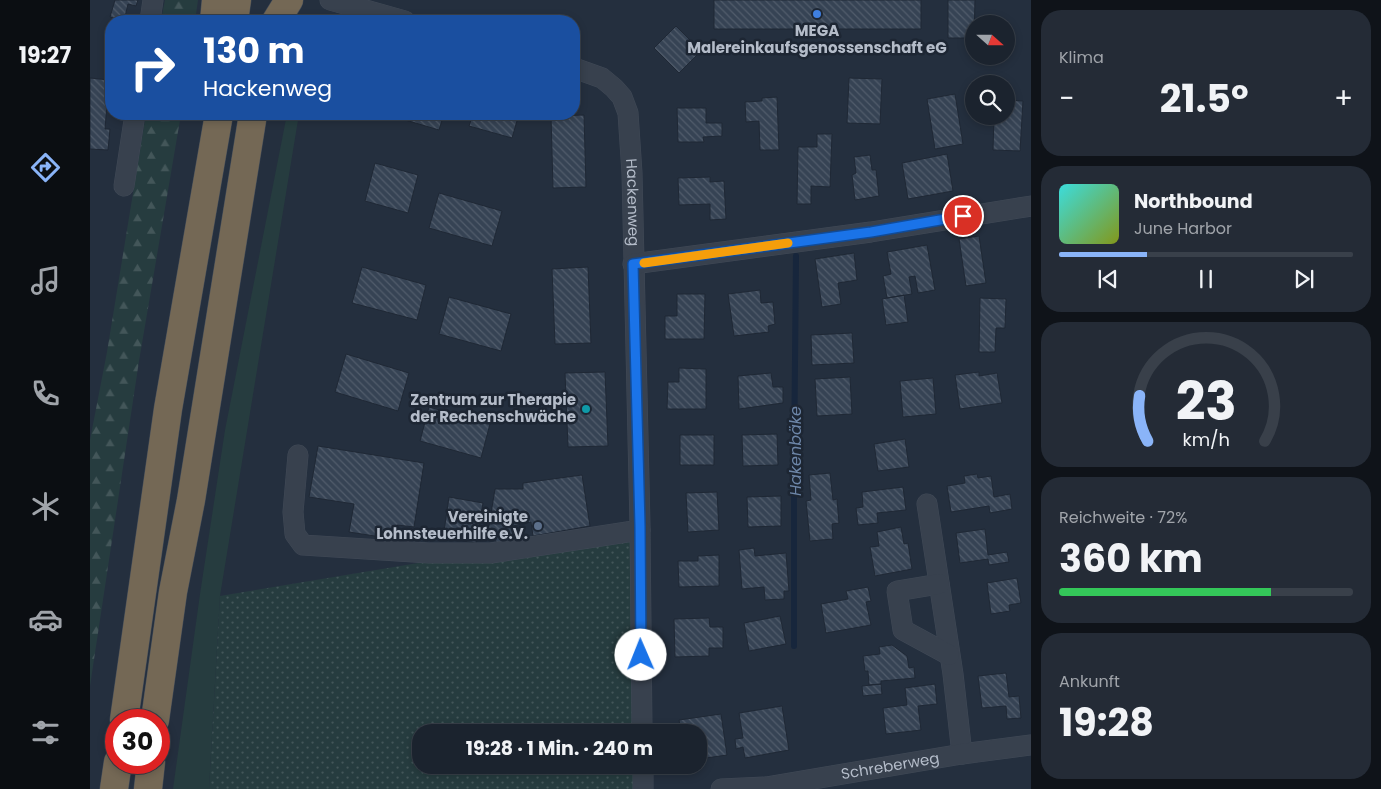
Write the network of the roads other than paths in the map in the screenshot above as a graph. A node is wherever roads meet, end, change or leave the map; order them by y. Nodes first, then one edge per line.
1 (153, 0) edge
2 (216, 0) edge
3 (237, 0) edge
4 (270, 0) edge
5 (288, 0) edge
6 (330, 0) edge
7 (151, 15) edge
8 (215, 15) edge
9 (235, 15) edge
10 (269, 15) edge
11 (279, 15) edge
12 (359, 15) edge
13 (580, 70) edge
14 (134, 120) edge
15 (218, 120) edge
16 (253, 120) edge
17 (124, 186) dead end
18 (1031, 206) edge
19 (633, 264) junction
20 (298, 455) dead end
21 (927, 504) dead end
22 (640, 530) junction
23 (939, 584) junction
24 (949, 654) junction
25 (126, 709) edge
26 (158, 709) edge
27 (642, 724) edge
28 (1031, 745) edge
29 (962, 754) junction
30 (116, 774) edge
31 (150, 774) edge
32 (643, 774) edge
33 (114, 789) edge
34 (148, 789) edge
35 (643, 789) edge
36 (721, 789) edge

1 - 7 street
2 - 8 highway
3 - 9 highway
4 - 10 highway
5 - 11 highway
6 - 12 street
13 - 19 street, Hackenweg
14 - 17 street
15 - 25 highway
16 - 26 highway
18 - 19 street, Hackenweg
19 - 22 street
20 - 22 street
21 - 23 street
22 - 27 street
23 - 24 street
23 - 24 street
24 - 29 street
28 - 29 street, Schreberweg
29 - 36 street, Schreberweg
30 - 33 highway
31 - 34 highway
32 - 35 street

